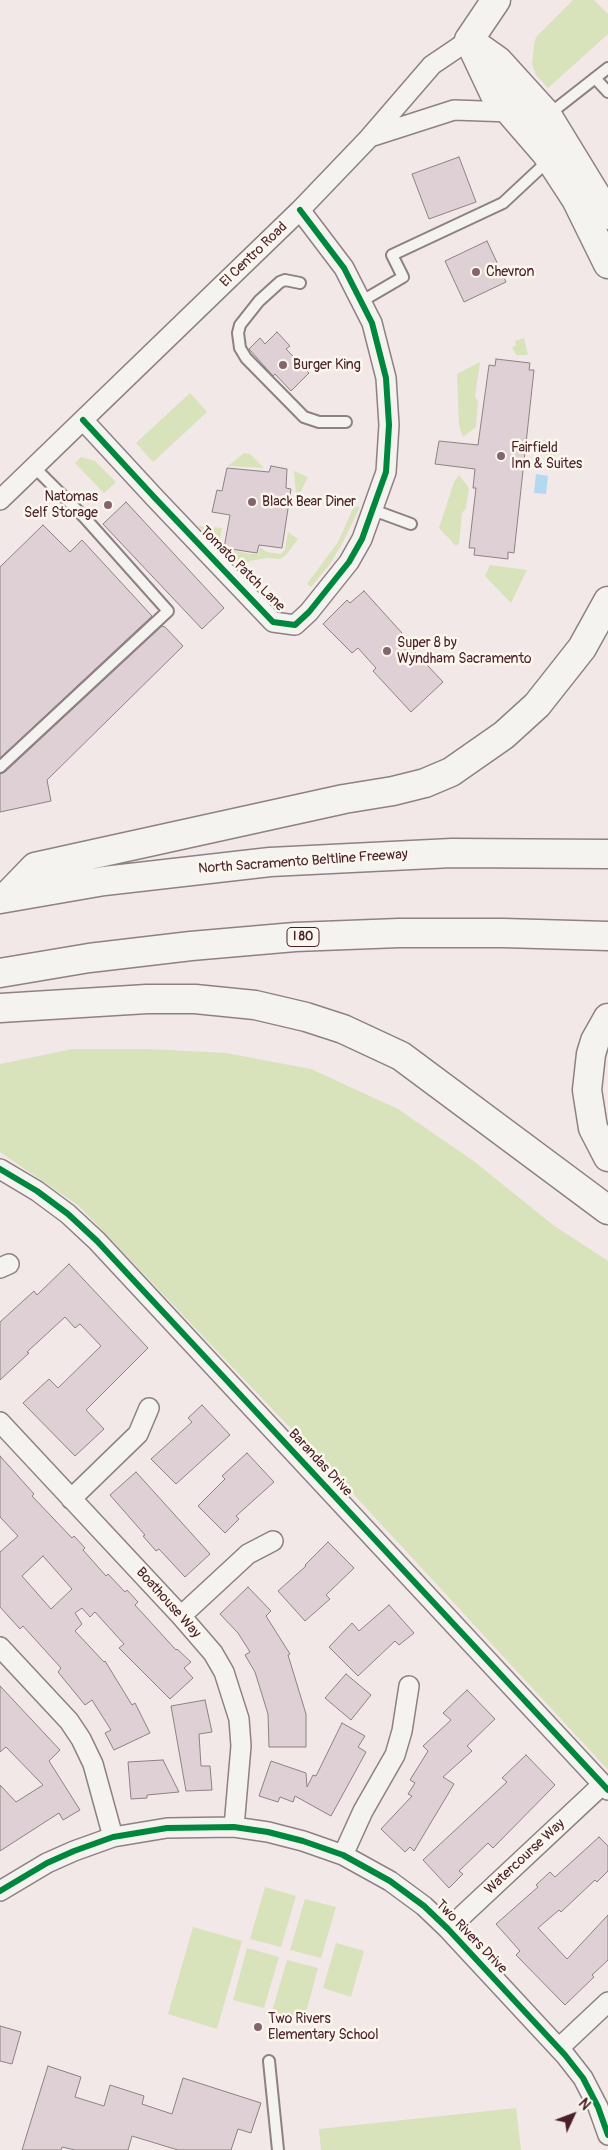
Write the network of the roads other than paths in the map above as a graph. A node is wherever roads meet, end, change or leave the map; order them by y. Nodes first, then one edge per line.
1 (496, 0) edge
2 (469, 40) junction
3 (608, 68) edge
4 (595, 78) junction
5 (608, 92) edge
6 (510, 112) junction
7 (547, 115) junction
8 (369, 138) junction
9 (549, 159) junction
10 (300, 210) junction
11 (608, 215) edge
12 (608, 264) edge
13 (300, 283) dead end
14 (362, 301) junction
15 (83, 420) junction
16 (346, 422) dead end
17 (34, 467) junction
18 (0, 500) edge
19 (373, 510) junction
20 (411, 524) dead end
21 (608, 601) edge
22 (0, 767) edge
23 (608, 854) edge
24 (3, 898) edge
25 (608, 936) edge
26 (0, 972) edge
27 (0, 1008) edge
28 (608, 1018) edge
29 (608, 1157) edge
30 (0, 1169) edge
31 (608, 1210) edge
32 (149, 1408) dead end
33 (0, 1422) edge
34 (72, 1499) junction
35 (273, 1541) dead end
36 (181, 1616) junction
37 (0, 1647) edge
38 (409, 1686) dead end
39 (605, 1787) edge
40 (234, 1827) junction
41 (113, 1838) junction
42 (343, 1856) junction
43 (0, 1891) edge
44 (448, 1929) junction
45 (608, 2002) edge
46 (559, 2048) junction
47 (269, 2061) dead end
48 (608, 2135) edge
49 (278, 2150) edge

1 - 2 main road, El Centro Road
2 - 6 main road
2 - 7 main road
2 - 8 street, El Centro Road
3 - 4 lane
4 - 5 lane
4 - 7 lane
6 - 8 street
6 - 9 main road
7 - 11 main road
8 - 10 street, El Centro Road
9 - 12 main road
9 - 14 lane
10 - 14 street, Tomato Patch Lane
10 - 15 street, El Centro Road
13 - 16 lane
14 - 19 street, Tomato Patch Lane
15 - 17 street, El Centro Road
15 - 19 street, Tomato Patch Lane
17 - 18 street, El Centro Road
17 - 22 lane
19 - 20 lane
21 - 24 main road
23 - 24 main road, North Sacramento Beltline Freeway
25 - 26 main road, I 80
27 - 31 main road
28 - 29 main road
30 - 39 street, Barandas Drive
32 - 34 street
33 - 34 street, Boathouse Way
34 - 36 street, Boathouse Way
35 - 36 street
36 - 40 street, Boathouse Way
37 - 41 street
38 - 42 street
39 - 44 street, Watercourse Way
40 - 41 street, Two Rivers Drive
40 - 42 street, Two Rivers Drive
41 - 43 street, Two Rivers Drive
42 - 44 street, Two Rivers Drive
44 - 46 street, Two Rivers Drive
45 - 46 street
46 - 48 street, Two Rivers Drive
47 - 49 lane

